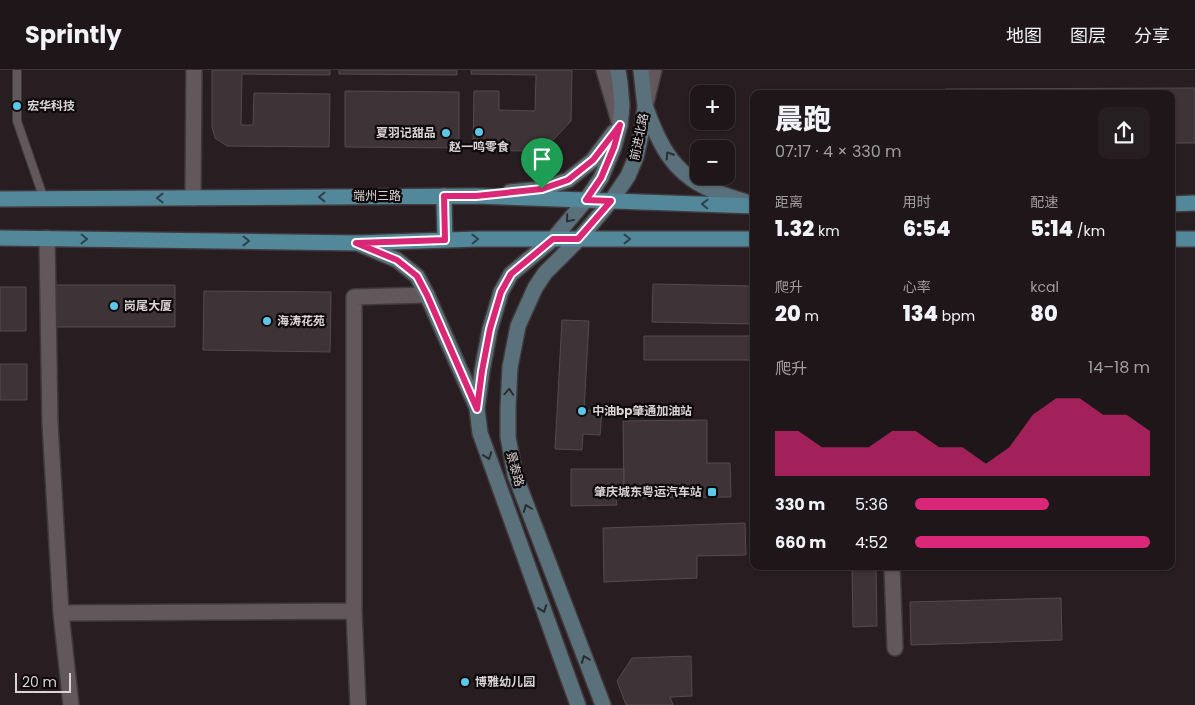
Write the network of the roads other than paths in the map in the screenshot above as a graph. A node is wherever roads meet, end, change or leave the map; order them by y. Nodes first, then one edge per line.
1 (17, 70) edge
2 (194, 70) edge
3 (604, 70) edge
4 (618, 70) edge
5 (641, 70) edge
6 (654, 70) edge
7 (645, 107) junction
8 (620, 125) junction
9 (444, 196) junction
10 (476, 196) junction
11 (193, 198) junction
12 (0, 199) edge
13 (44, 199) junction
14 (586, 200) junction
15 (611, 201) junction
16 (750, 204) edge
17 (1175, 204) edge
18 (1195, 204) edge
19 (750, 205) edge
20 (0, 238) edge
21 (47, 238) junction
22 (750, 238) edge
23 (553, 239) junction
24 (578, 239) junction
25 (1175, 239) edge
26 (1195, 239) edge
27 (445, 240) junction
28 (356, 243) junction
29 (427, 295) junction
30 (477, 409) junction
31 (892, 570) edge
32 (354, 611) junction
33 (61, 613) junction
34 (895, 648) dead end
35 (71, 705) edge
36 (358, 705) edge
37 (578, 705) edge
38 (603, 705) edge

1 - 13 lane
2 - 11 street
3 - 8 street, 前进北路
4 - 8 street, 前进北路
5 - 7 street, 前进北路
6 - 7 street, 前进北路
7 - 15 street, 前进北路
16 -> 7 street
8 - 10 street
8 - 14 street, 前进北路
9 - 10 main road, 端州三路
9 -> 11 main road, 端州三路
9 - 27 main road
10 - 14 main road, 端州三路
11 -> 13 main road, 端州三路
12 - 13 main road, 端州三路
14 - 15 main road, 端州三路
14 -> 23 street, 前进北路
19 -> 15 main road, 端州三路
15 - 24 street, 前进北路
17 - 18 main road
20 - 21 main road
21 -> 28 main road
21 - 33 street
24 -> 22 main road
23 - 24 main road
27 -> 23 main road
23 - 30 street, 前进北路
38 -> 24 street, 景泰路
25 - 26 main road
27 - 28 main road
28 - 29 street
29 - 30 street
29 - 32 street
30 -> 37 street
31 - 34 street
32 - 33 street
32 - 36 street
33 - 35 street

